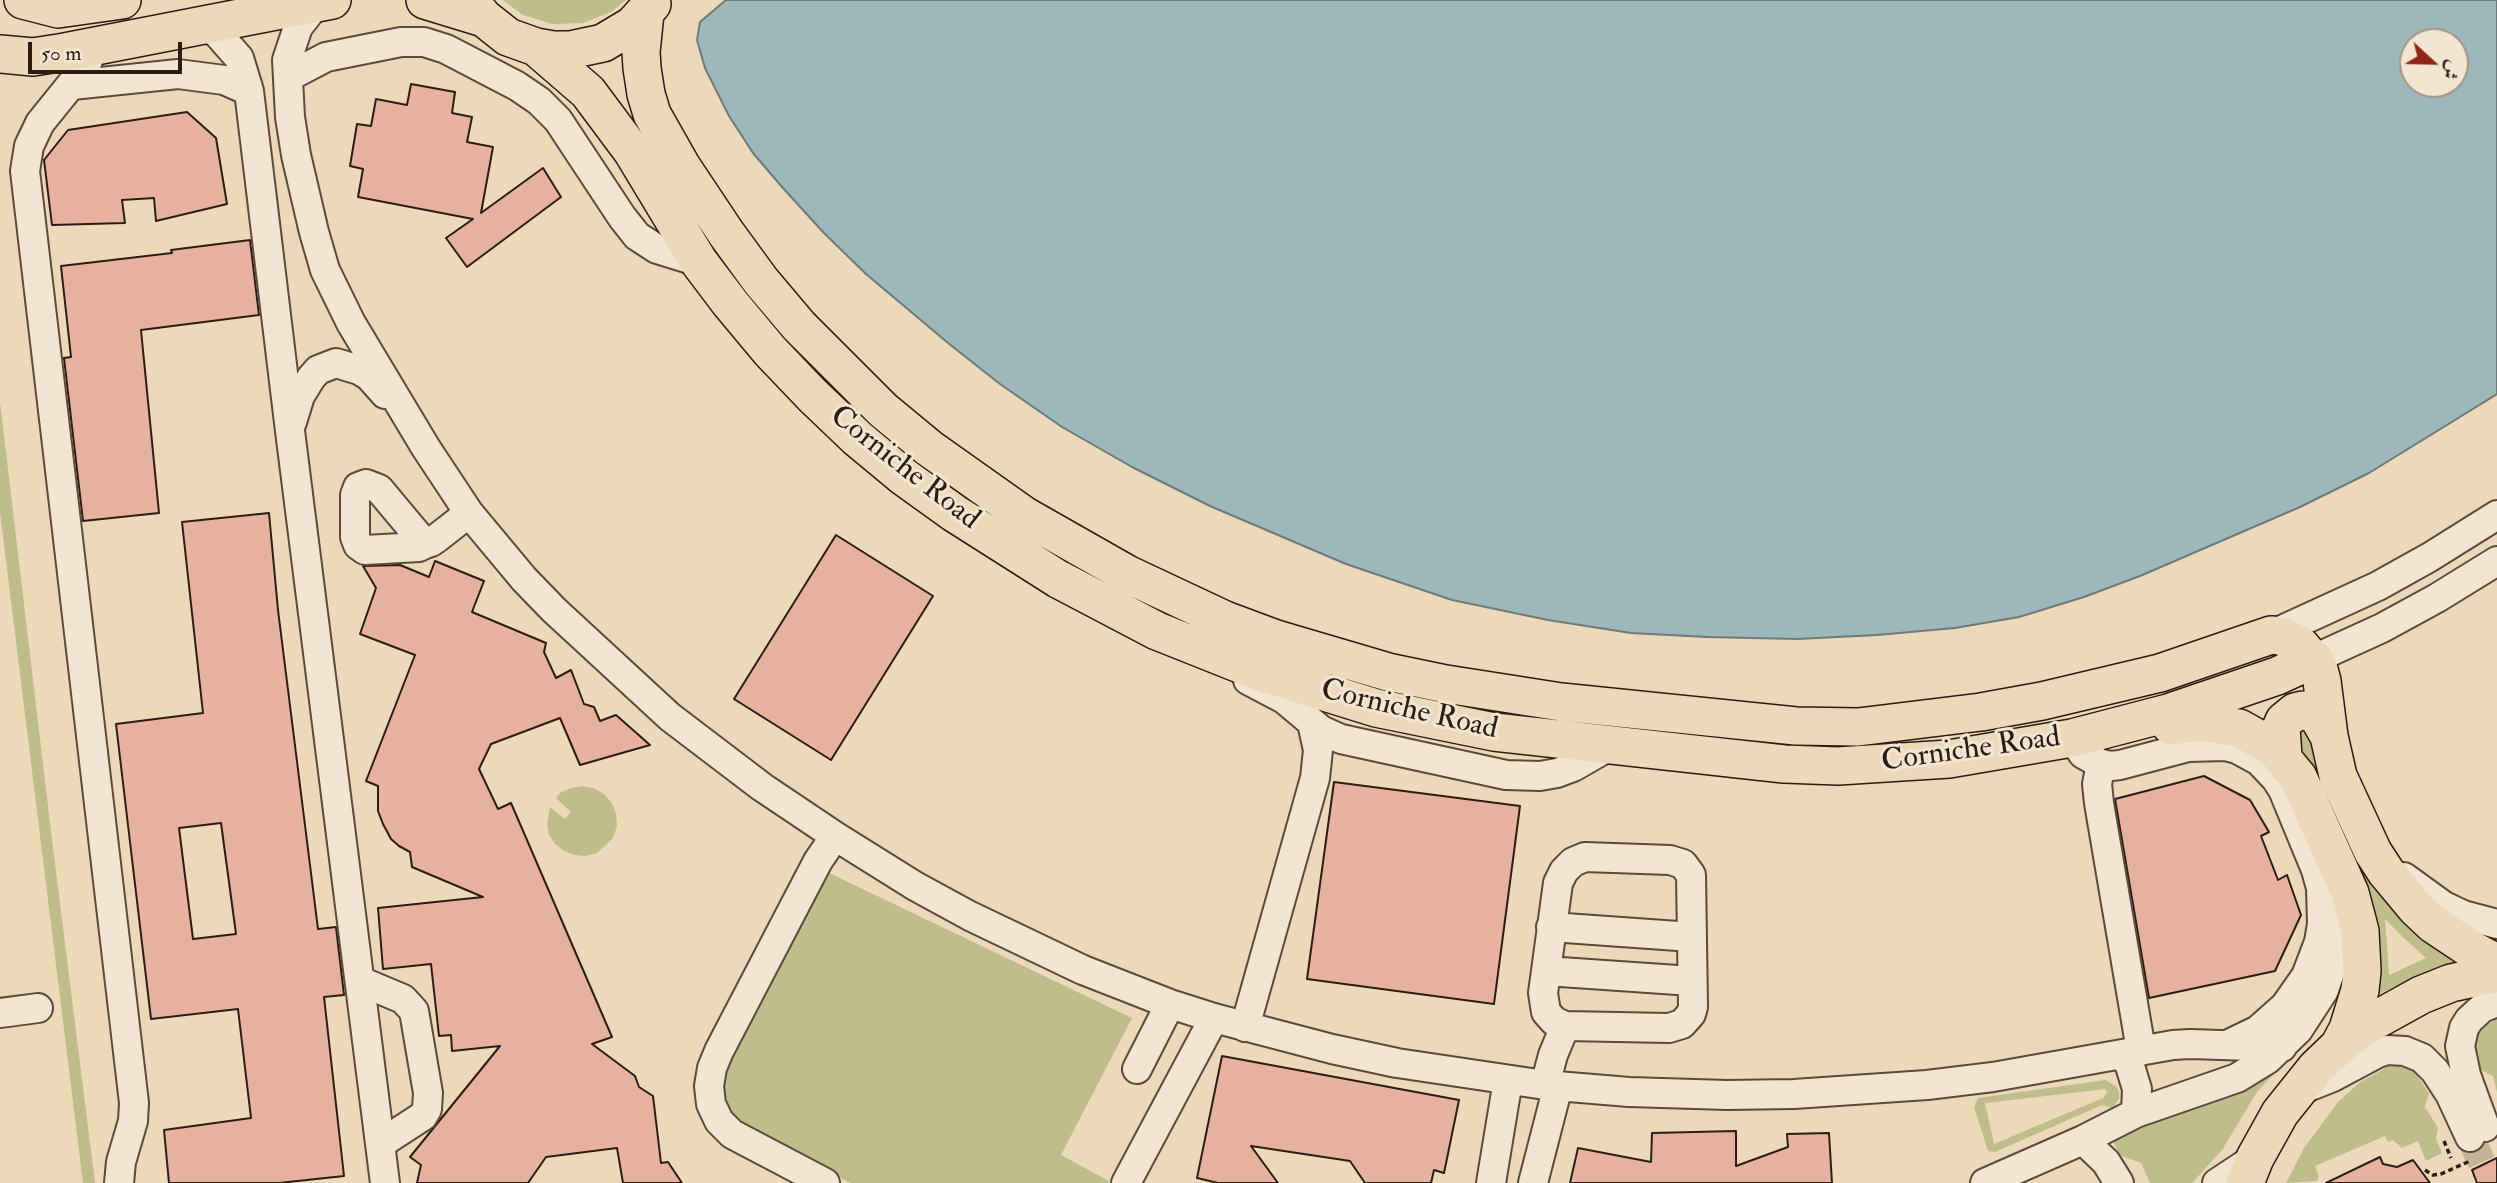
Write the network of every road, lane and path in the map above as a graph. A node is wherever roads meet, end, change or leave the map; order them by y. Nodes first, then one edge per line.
1 (122, 0) edge
2 (425, 0) edge
3 (324, 2) edge
4 (34, 4) edge
5 (650, 7) edge
6 (476, 9) edge
7 (203, 26) junction
8 (93, 47) junction
9 (536, 47) junction
10 (0, 54) edge
11 (47, 54) junction
12 (288, 77) junction
13 (72, 85) junction
14 (250, 91) junction
15 (699, 262) junction
16 (351, 323) junction
17 (281, 351) junction
18 (327, 367) junction
19 (407, 415) junction
20 (290, 431) junction
21 (469, 513) junction
22 (2497, 514) edge
23 (425, 544) dead end
24 (2497, 561) edge
25 (2271, 635) junction
26 (1208, 653) junction
27 (2314, 659) junction
28 (2103, 687) junction
29 (1312, 723) junction
30 (2113, 728) junction
31 (2329, 736) junction
32 (2072, 738) junction
33 (1353, 742) junction
34 (1613, 744) junction
35 (2283, 756) junction
36 (2101, 764) junction
37 (1315, 778) junction
38 (835, 836) junction
39 (2373, 852) junction
40 (2340, 875) junction
41 (2497, 924) edge
42 (1551, 927) junction
43 (1692, 937) junction
44 (2497, 963) edge
45 (1546, 971) junction
46 (2497, 973) edge
47 (360, 981) junction
48 (1692, 981) junction
49 (2497, 1002) edge
50 (1170, 1004) junction
51 (38, 1008) dead end
52 (0, 1013) edge
53 (1214, 1018) junction
54 (1245, 1027) junction
55 (1565, 1027) junction
56 (2225, 1046) junction
57 (2339, 1046) junction
58 (2282, 1047) junction
59 (2132, 1052) junction
60 (1137, 1069) dead end
61 (1508, 1080) junction
62 (1551, 1085) junction
63 (2294, 1093) junction
64 (2136, 1113) junction
65 (2470, 1134) junction
66 (2083, 1140) junction
67 (380, 1144) junction
68 (2451, 1158) dead end
69 (2250, 1170) edge
70 (2425, 1170) dead end
71 (119, 1183) edge
72 (385, 1183) edge
73 (825, 1183) edge
74 (1126, 1183) edge
75 (1491, 1183) edge
76 (1533, 1183) edge
77 (1985, 1183) edge
78 (2119, 1183) edge
79 (2217, 1183) edge

1 - 4 main road
2 - 6 main road
3 - 7 main road
3 - 12 street
4 - 11 main road
5 - 9 main road
5 - 28 main road, Corniche Road
6 - 9 main road
7 - 8 main road
7 - 14 street
8 - 11 main road
8 - 13 street
9 - 15 main road, Corniche Road
10 - 11 main road
12 - 15 street
12 - 16 street
13 - 14 street
13 - 71 street
14 - 17 street
15 - 26 main road, Corniche Road
16 - 18 street
16 - 19 street
17 - 18 street
17 - 20 street
18 - 19 street
18 - 20 street
19 - 21 street
20 - 47 street
21 - 23 street
21 - 38 street
22 - 25 street, Corniche Road
24 - 27 street, Corniche Road
25 - 27 main road
25 - 28 main road, Corniche Road
26 - 29 street
26 - 34 main road, Corniche Road
27 - 30 main road, Corniche Road
27 - 31 main road
28 - 30 main road
29 - 33 street
29 - 37 street
30 - 32 main road, Corniche Road
30 - 35 main road
31 - 35 main road
31 - 39 main road
32 - 34 main road, Corniche Road
32 - 36 street
33 - 34 street
33 - 37 street
35 - 40 main road
36 - 56 street
36 - 59 street
37 - 54 street
38 - 50 street
38 - 73 street
39 - 41 street
39 - 44 main road
40 - 57 main road
40 - 58 street
42 - 43 street
42 - 43 street
42 - 45 street
43 - 48 street
45 - 48 street
45 - 55 street
46 - 57 main road
47 - 67 street
47 - 67 street
48 - 55 street
49 - 65 street
50 - 53 street
50 - 60 street
51 - 52 street
53 - 54 street
53 - 74 street
54 - 61 street
55 - 62 street
56 - 58 street
56 - 59 street
57 - 63 main road
58 - 64 street
59 - 62 street
59 - 64 street
61 - 62 street
61 - 75 street
62 - 76 street
63 - 65 street
63 - 69 main road
64 - 66 street
65 - 68 path
65 - 70 path
66 - 77 street
66 - 78 street
67 - 72 street
69 - 79 street

